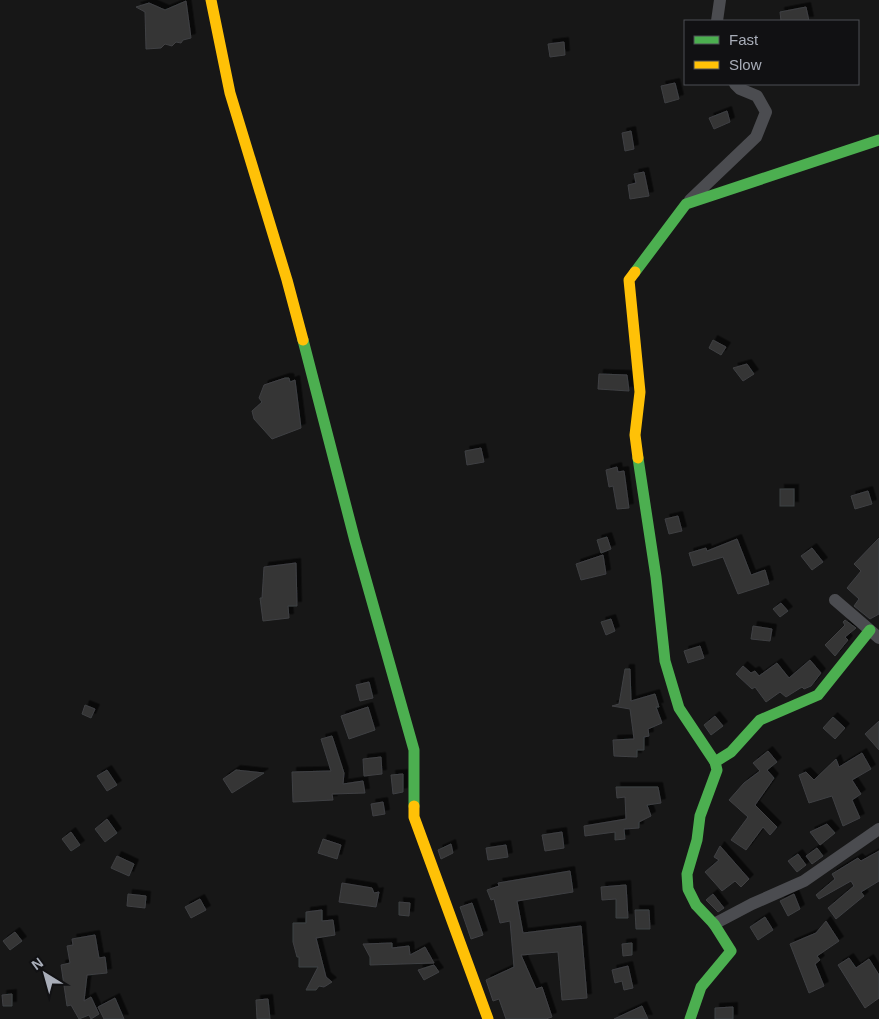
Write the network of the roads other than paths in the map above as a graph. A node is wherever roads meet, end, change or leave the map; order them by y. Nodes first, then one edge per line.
1 (211, 0) edge
2 (720, 0) edge
3 (717, 20) edge
4 (736, 85) edge
5 (879, 140) edge
6 (686, 204) junction
7 (835, 600) dead end
8 (874, 634) edge
9 (715, 762) junction
10 (879, 829) edge
11 (714, 924) junction
12 (488, 1019) edge
13 (690, 1019) edge

1 - 12 street
2 - 3 street
4 - 6 street
5 - 6 street
6 - 9 street
7 - 8 street
8 - 9 street
9 - 11 street
10 - 11 street
11 - 13 street

